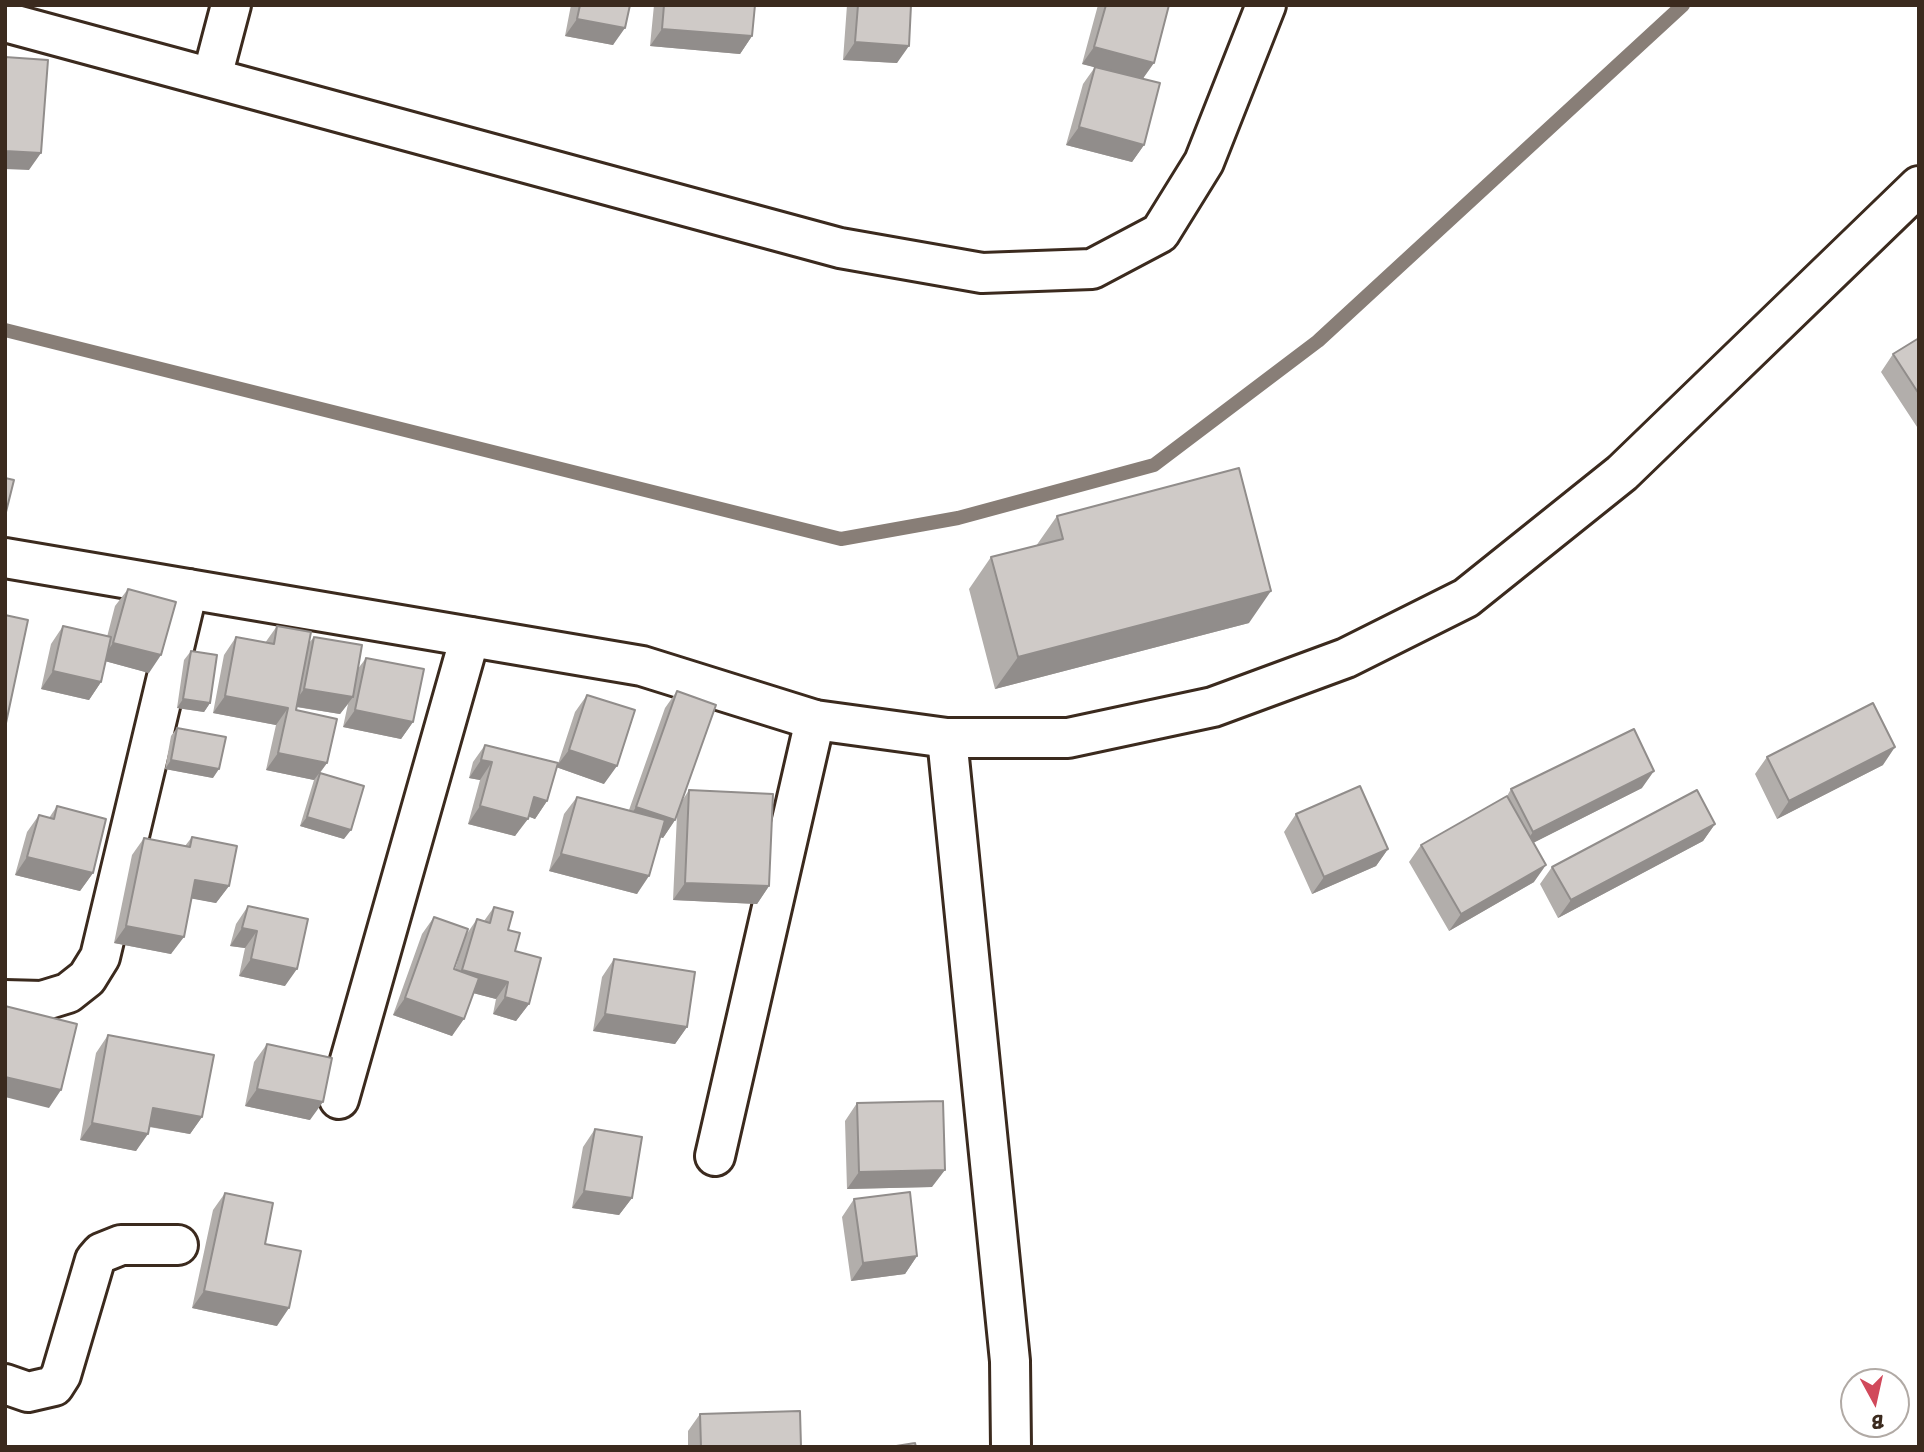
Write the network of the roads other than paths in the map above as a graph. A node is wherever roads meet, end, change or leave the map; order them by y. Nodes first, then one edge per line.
1 (231, 5) edge
2 (1266, 5) edge
3 (5, 22) edge
4 (212, 77) junction
5 (1919, 186) edge
6 (5, 558) edge
7 (188, 589) junction
8 (470, 636) junction
9 (815, 720) junction
10 (947, 738) junction
11 (5, 1000) edge
12 (339, 1099) dead end
13 (715, 1156) dead end
14 (178, 1245) dead end
15 (5, 1384) edge
16 (1010, 1447) edge

1 - 4 street
2 - 4 street
3 - 4 street
5 - 10 street
6 - 7 street
7 - 8 street
7 - 11 street
8 - 9 street
8 - 12 street
9 - 10 street
9 - 13 street
10 - 16 street
14 - 15 street

